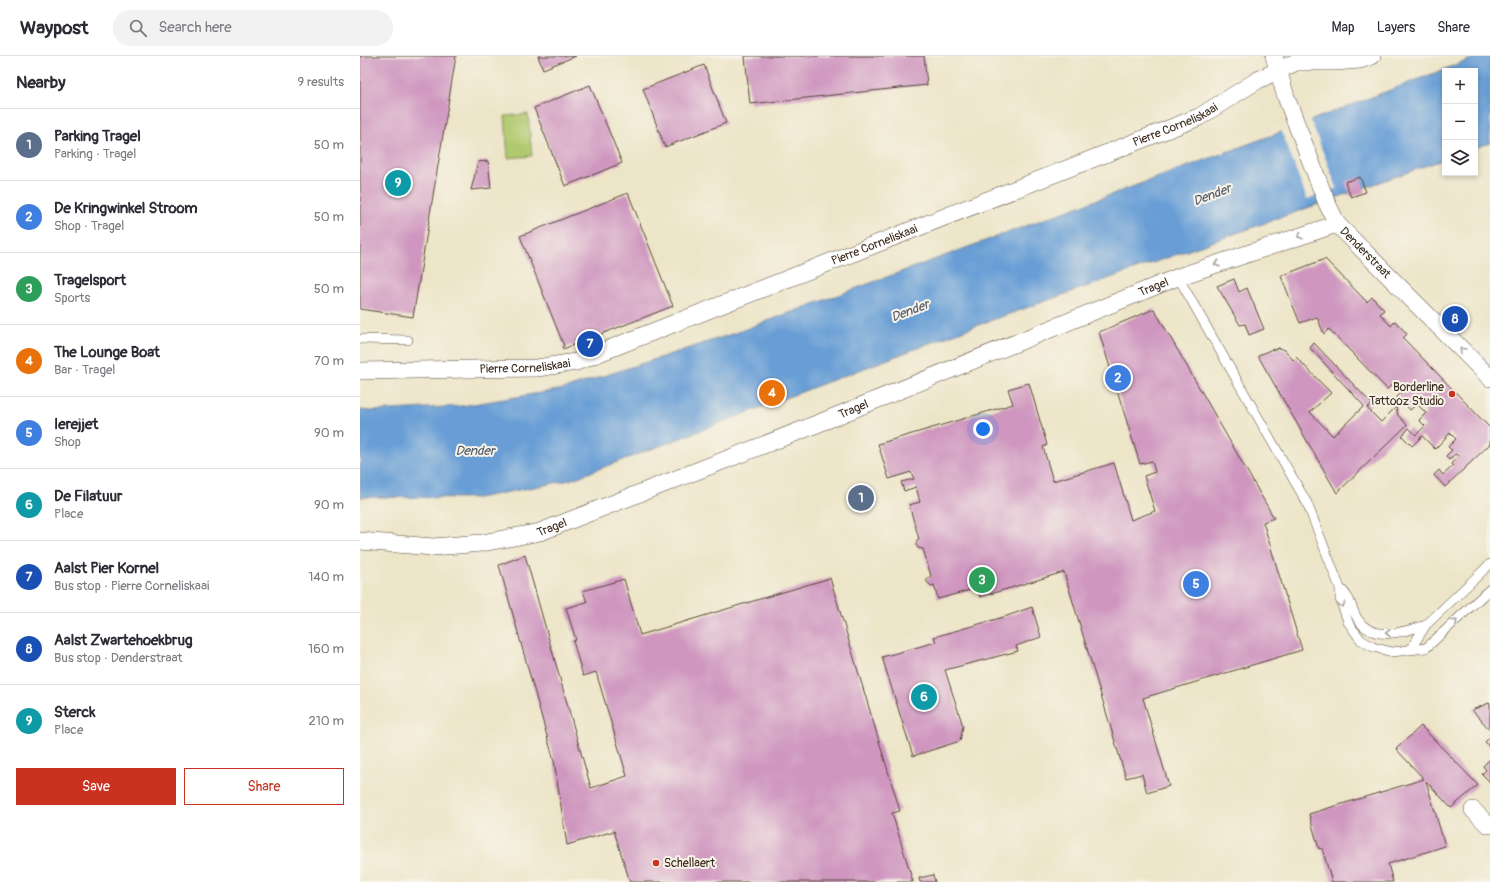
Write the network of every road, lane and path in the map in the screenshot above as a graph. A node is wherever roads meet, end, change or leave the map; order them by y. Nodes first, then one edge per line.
1 (1372, 56) edge
2 (1276, 63) edge
3 (1337, 224) junction
4 (1178, 277) junction
5 (360, 339) edge
6 (408, 340) dead end
7 (360, 371) edge
8 (1490, 378) edge
9 (360, 541) edge
10 (1490, 564) edge
11 (1340, 588) junction
12 (1490, 589) edge
13 (1426, 625) junction
14 (1410, 650) junction
15 (1473, 810) dead end
16 (1490, 825) edge

1 - 2 street, Pierre Corneliskaai
2 - 3 street, Denderstraat
2 - 7 street, Pierre Corneliskaai
3 -> 4 street, Tragel
8 -> 3 street, Denderstraat
4 - 9 street, Tragel
4 - 11 lane
5 - 6 lane
10 - 13 lane
13 -> 11 lane
11 -> 14 lane
14 -> 12 lane
13 - 14 lane
15 - 16 street

